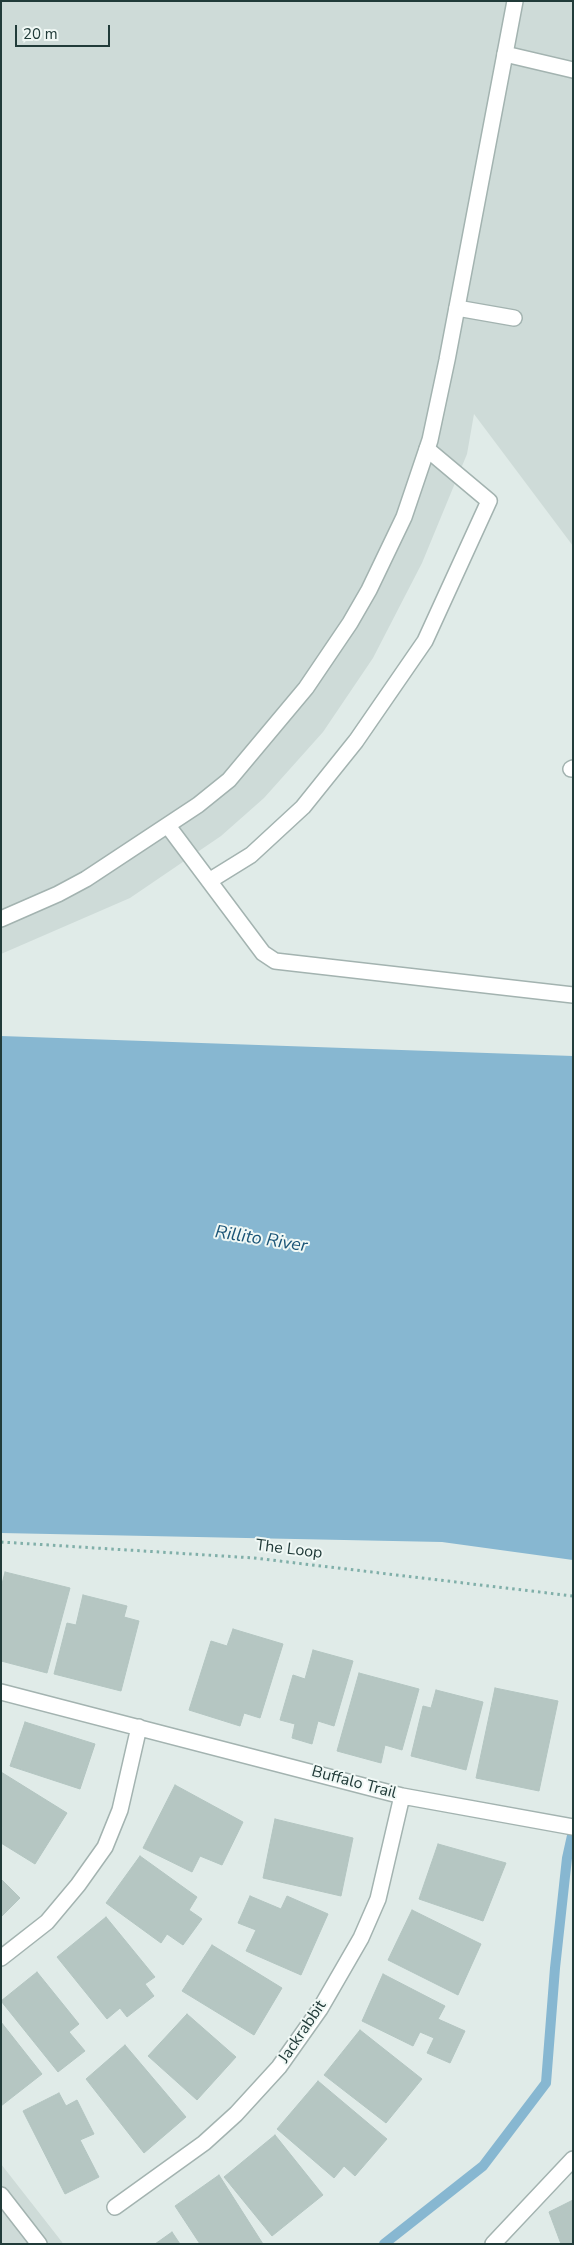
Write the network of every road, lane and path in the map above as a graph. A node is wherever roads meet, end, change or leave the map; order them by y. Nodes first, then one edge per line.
1 (515, 1) edge
2 (505, 54) junction
3 (573, 70) edge
4 (457, 308) junction
5 (514, 318) dead end
6 (427, 449) junction
7 (168, 826) junction
8 (209, 881) junction
9 (1, 919) edge
10 (573, 995) edge
11 (1, 1542) edge
12 (573, 1596) edge
13 (1, 1692) edge
14 (139, 1727) junction
15 (402, 1796) junction
16 (573, 1827) edge
17 (1, 1958) edge
18 (573, 2159) edge
19 (1, 2195) edge
20 (115, 2207) dead end
21 (39, 2244) edge
22 (493, 2244) edge

1 - 2 street
2 - 3 street
2 - 4 street
4 - 5 street
4 - 6 street
6 - 7 street
6 - 8 street
7 - 8 street
7 - 9 street
8 - 10 street
11 - 12 path, The Loop
13 - 14 street, Buffalo Trail
14 - 15 street, Buffalo Trail
14 - 17 street
15 - 16 street, Buffalo Trail
15 - 20 street, Jackrabbit
18 - 22 street
19 - 21 street

